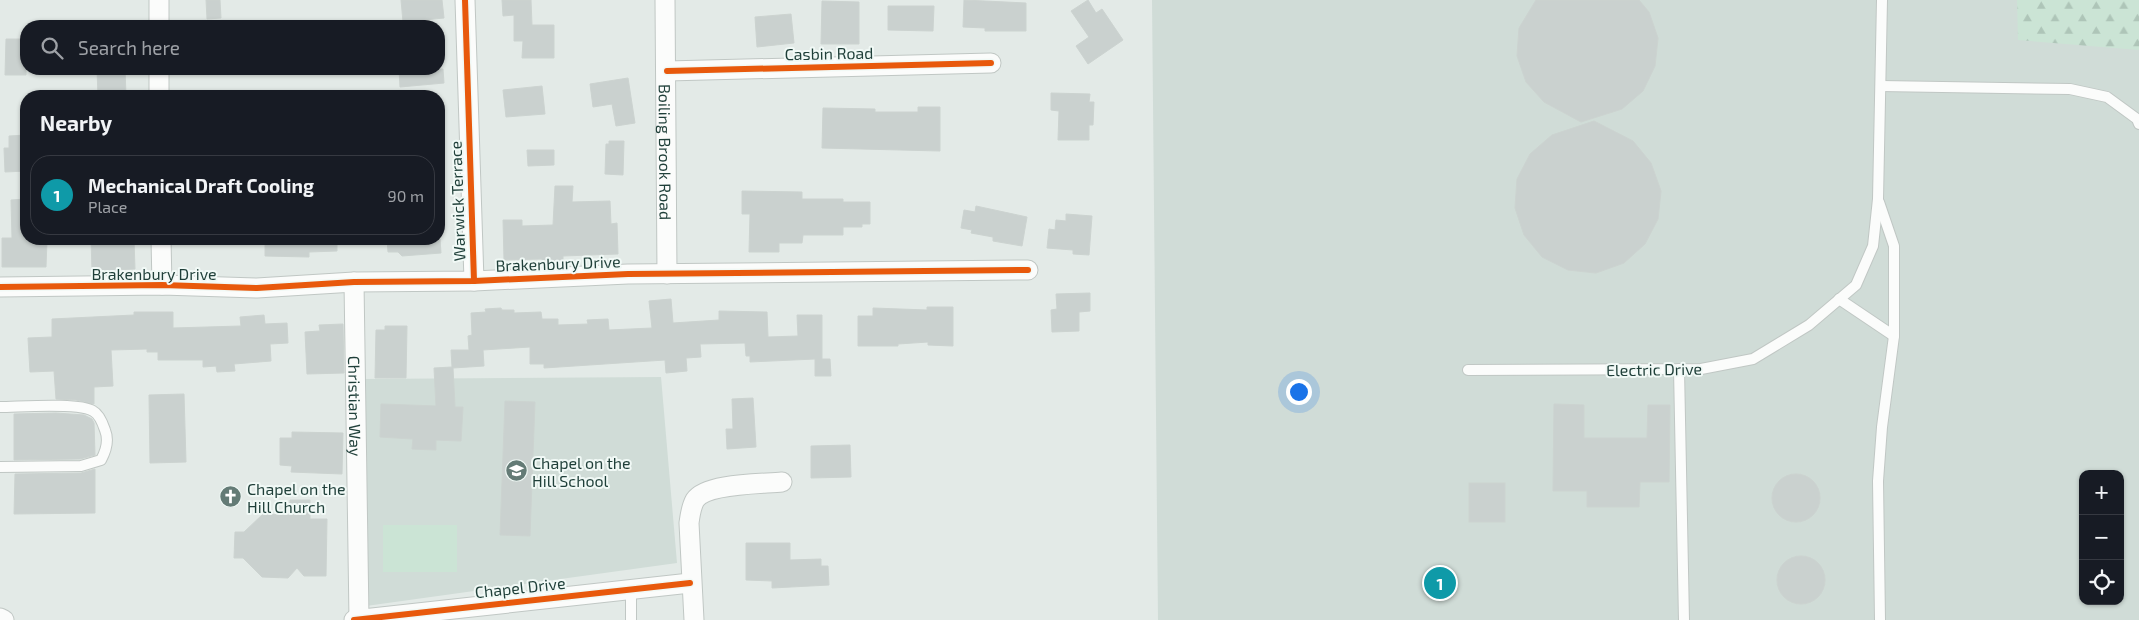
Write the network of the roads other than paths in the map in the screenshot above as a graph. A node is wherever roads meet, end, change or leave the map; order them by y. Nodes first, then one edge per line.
1 (159, 0) edge
2 (465, 0) edge
3 (665, 0) edge
4 (1882, 0) edge
5 (159, 20) edge
6 (991, 63) dead end
7 (667, 71) junction
8 (159, 75) edge
9 (1881, 86) junction
10 (159, 90) edge
11 (2139, 124) edge
12 (1878, 199) junction
13 (161, 245) edge
14 (1028, 270) dead end
15 (667, 274) junction
16 (474, 281) junction
17 (354, 282) junction
18 (162, 285) junction
19 (0, 287) edge
20 (1839, 299) junction
21 (1894, 336) junction
22 (1679, 369) junction
23 (1468, 370) dead end
24 (0, 407) edge
25 (0, 466) edge
26 (782, 482) dead end
27 (690, 583) junction
28 (631, 588) junction
29 (0, 618) edge
30 (4, 620) edge
31 (356, 620) edge
32 (631, 620) edge
33 (694, 620) edge
34 (1684, 620) edge
35 (1880, 620) edge

1 - 5 street
2 - 16 street, Warwick Terrace
3 - 7 street, Boiling Brook Road
4 - 9 lane, Electric Drive
6 - 7 street, Casbin Road
7 - 15 street, Boiling Brook Road
8 - 10 street
9 - 11 lane
9 - 12 lane, Electric Drive
12 - 20 lane, Electric Drive
12 - 21 lane
13 - 18 street
14 - 15 street, Brakenbury Drive
15 - 16 street, Brakenbury Drive
16 - 17 street, Brakenbury Drive
17 - 18 street, Brakenbury Drive
17 - 31 street, Christian Way
18 - 19 street, Brakenbury Drive
20 - 21 lane
20 - 22 lane, Electric Drive
21 - 35 lane
22 - 23 lane, Electric Drive
22 - 34 lane
24 - 25 lane
26 - 27 street
27 - 28 street, Chapel Drive
27 - 33 street
28 - 31 street, Chapel Drive
28 - 32 lane
29 - 30 street

